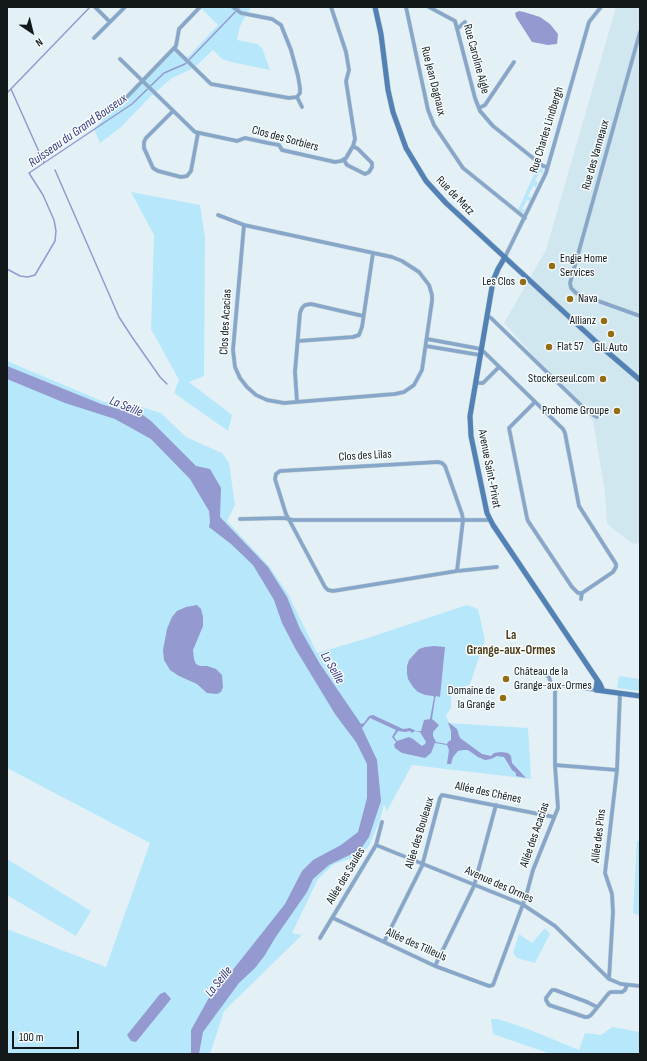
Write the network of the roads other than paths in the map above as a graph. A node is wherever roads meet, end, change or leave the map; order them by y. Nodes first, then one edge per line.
1 (95, 7) edge
2 (125, 7) edge
3 (200, 7) edge
4 (330, 7) edge
5 (374, 7) edge
6 (406, 7) edge
7 (429, 7) edge
8 (601, 7) edge
9 (235, 9) edge
10 (110, 22) junction
11 (465, 22) dead end
12 (457, 29) junction
13 (640, 32) edge
14 (94, 38) dead end
15 (174, 48) junction
16 (120, 59) dead end
17 (514, 62) dead end
18 (142, 81) junction
19 (297, 97) junction
20 (124, 100) dead end
21 (302, 107) dead end
22 (479, 108) junction
23 (173, 111) junction
24 (198, 133) junction
25 (353, 146) junction
26 (344, 160) junction
27 (547, 168) junction
28 (218, 215) dead end
29 (525, 218) junction
30 (244, 225) junction
31 (373, 253) junction
32 (505, 258) junction
33 (363, 316) junction
34 (487, 316) junction
35 (640, 316) edge
36 (427, 339) junction
37 (298, 341) junction
38 (426, 346) junction
39 (605, 350) junction
40 (480, 352) junction
41 (499, 367) junction
42 (640, 380) edge
43 (475, 383) junction
44 (640, 384) edge
45 (297, 402) junction
46 (535, 402) junction
47 (597, 417) dead end
48 (240, 519) dead end
49 (288, 519) junction
50 (463, 520) junction
51 (490, 520) junction
52 (497, 567) dead end
53 (457, 571) junction
54 (582, 593) junction
55 (581, 599) dead end
56 (541, 671) dead end
57 (597, 681) junction
58 (556, 685) junction
59 (596, 690) junction
60 (603, 691) junction
61 (620, 693) junction
62 (640, 696) edge
63 (555, 765) junction
64 (617, 770) junction
65 (442, 795) joint
66 (496, 805) junction
67 (554, 817) junction
68 (382, 822) dead end
69 (376, 845) junction
70 (423, 864) junction
71 (475, 884) junction
72 (522, 904) junction
73 (333, 918) junction
74 (320, 938) dead end
75 (384, 942) junction
76 (435, 966) junction
77 (609, 979) junction
78 (627, 985) junction
79 (492, 986) joint
80 (640, 986) edge
81 (597, 1007) junction

1 - 10 street
2 - 10 street
3 - 15 street
4 - 25 street
5 - 32 street, Rue de Metz
6 - 29 street, Rue Jean Dagnaux
7 - 12 street, Rue Caroline Aigle
8 - 27 street, Rue Charles Lindbergh
9 - 19 street
10 - 14 street
11 - 12 street
12 - 22 street, Rue Caroline Aigle
13 - 35 street, Rue des Vanneaux
15 - 18 street
15 - 19 street
16 - 18 street, Clos des Sorbiers
17 - 22 street, Rue Caroline Aigle
18 - 20 street
18 - 23 street, Clos des Sorbiers
19 - 21 street
22 - 27 street, Rue Caroline Aigle
23 - 24 street, Clos des Sorbiers
23 - 24 street
24 - 26 street, Clos des Sorbiers
25 - 26 street
25 - 26 street
27 - 29 street, Rue Charles Lindbergh
28 - 30 street, Clos des Acacias
29 - 32 street, Rue Charles Lindbergh
30 - 31 street, Clos des Acacias
30 - 45 street, Clos des Acacias
31 - 33 street
31 - 36 street, Clos des Acacias
32 - 34 street, Avenue Saint-Privat
32 - 39 street, Rue de Metz
33 - 37 street
33 - 37 street
34 - 40 street, Avenue Saint-Privat
34 - 47 street
36 - 38 street, Clos des Acacias
36 - 40 street
37 - 45 street
38 - 40 street
38 - 45 street, Clos des Acacias
39 - 42 street, Rue de Metz
39 - 44 street, Rue de Metz
40 - 41 street
40 - 43 street, Avenue Saint-Privat
41 - 43 street
41 - 46 street
43 - 51 street, Avenue Saint-Privat
46 - 54 street
46 - 54 street
48 - 49 street
49 - 50 street
49 - 50 street, Clos des Lilas
49 - 53 street, Clos des Lilas
50 - 51 street
50 - 53 street, Clos des Lilas
51 - 57 street, Avenue Saint-Privat
52 - 53 street, Clos des Lilas
54 - 55 street
56 - 58 street
57 - 59 street
57 - 60 street, Avenue Saint-Privat
58 - 59 street
58 - 63 street, Allée des Acacias
59 - 60 street
60 - 61 street
61 - 62 street
61 - 64 street, Allée des Pins
63 - 64 street
63 - 67 street, Allée des Acacias
64 - 77 street, Allée des Pins
65 - 66 street, Allée des Chênes
65 - 70 street, Allée des Bouleaux
66 - 67 street, Allée des Chênes
66 - 71 street
67 - 72 street, Allée des Acacias
68 - 69 street, Allée des Saules
69 - 70 street, Avenue des Ormes
69 - 73 street, Allée des Saules
70 - 71 street, Avenue des Ormes
70 - 75 street, Allée des Bouleaux
71 - 72 street, Avenue des Ormes
71 - 76 street
72 - 77 street, Avenue des Ormes
72 - 79 street, Allée des Acacias
73 - 74 street, Allée des Saules
73 - 75 street, Allée des Tilleuls
75 - 76 street, Allée des Tilleuls
76 - 79 street, Allée des Tilleuls
77 - 78 street, Avenue des Ormes
78 - 80 street, Avenue des Ormes
78 - 81 street
81 - 81 street

